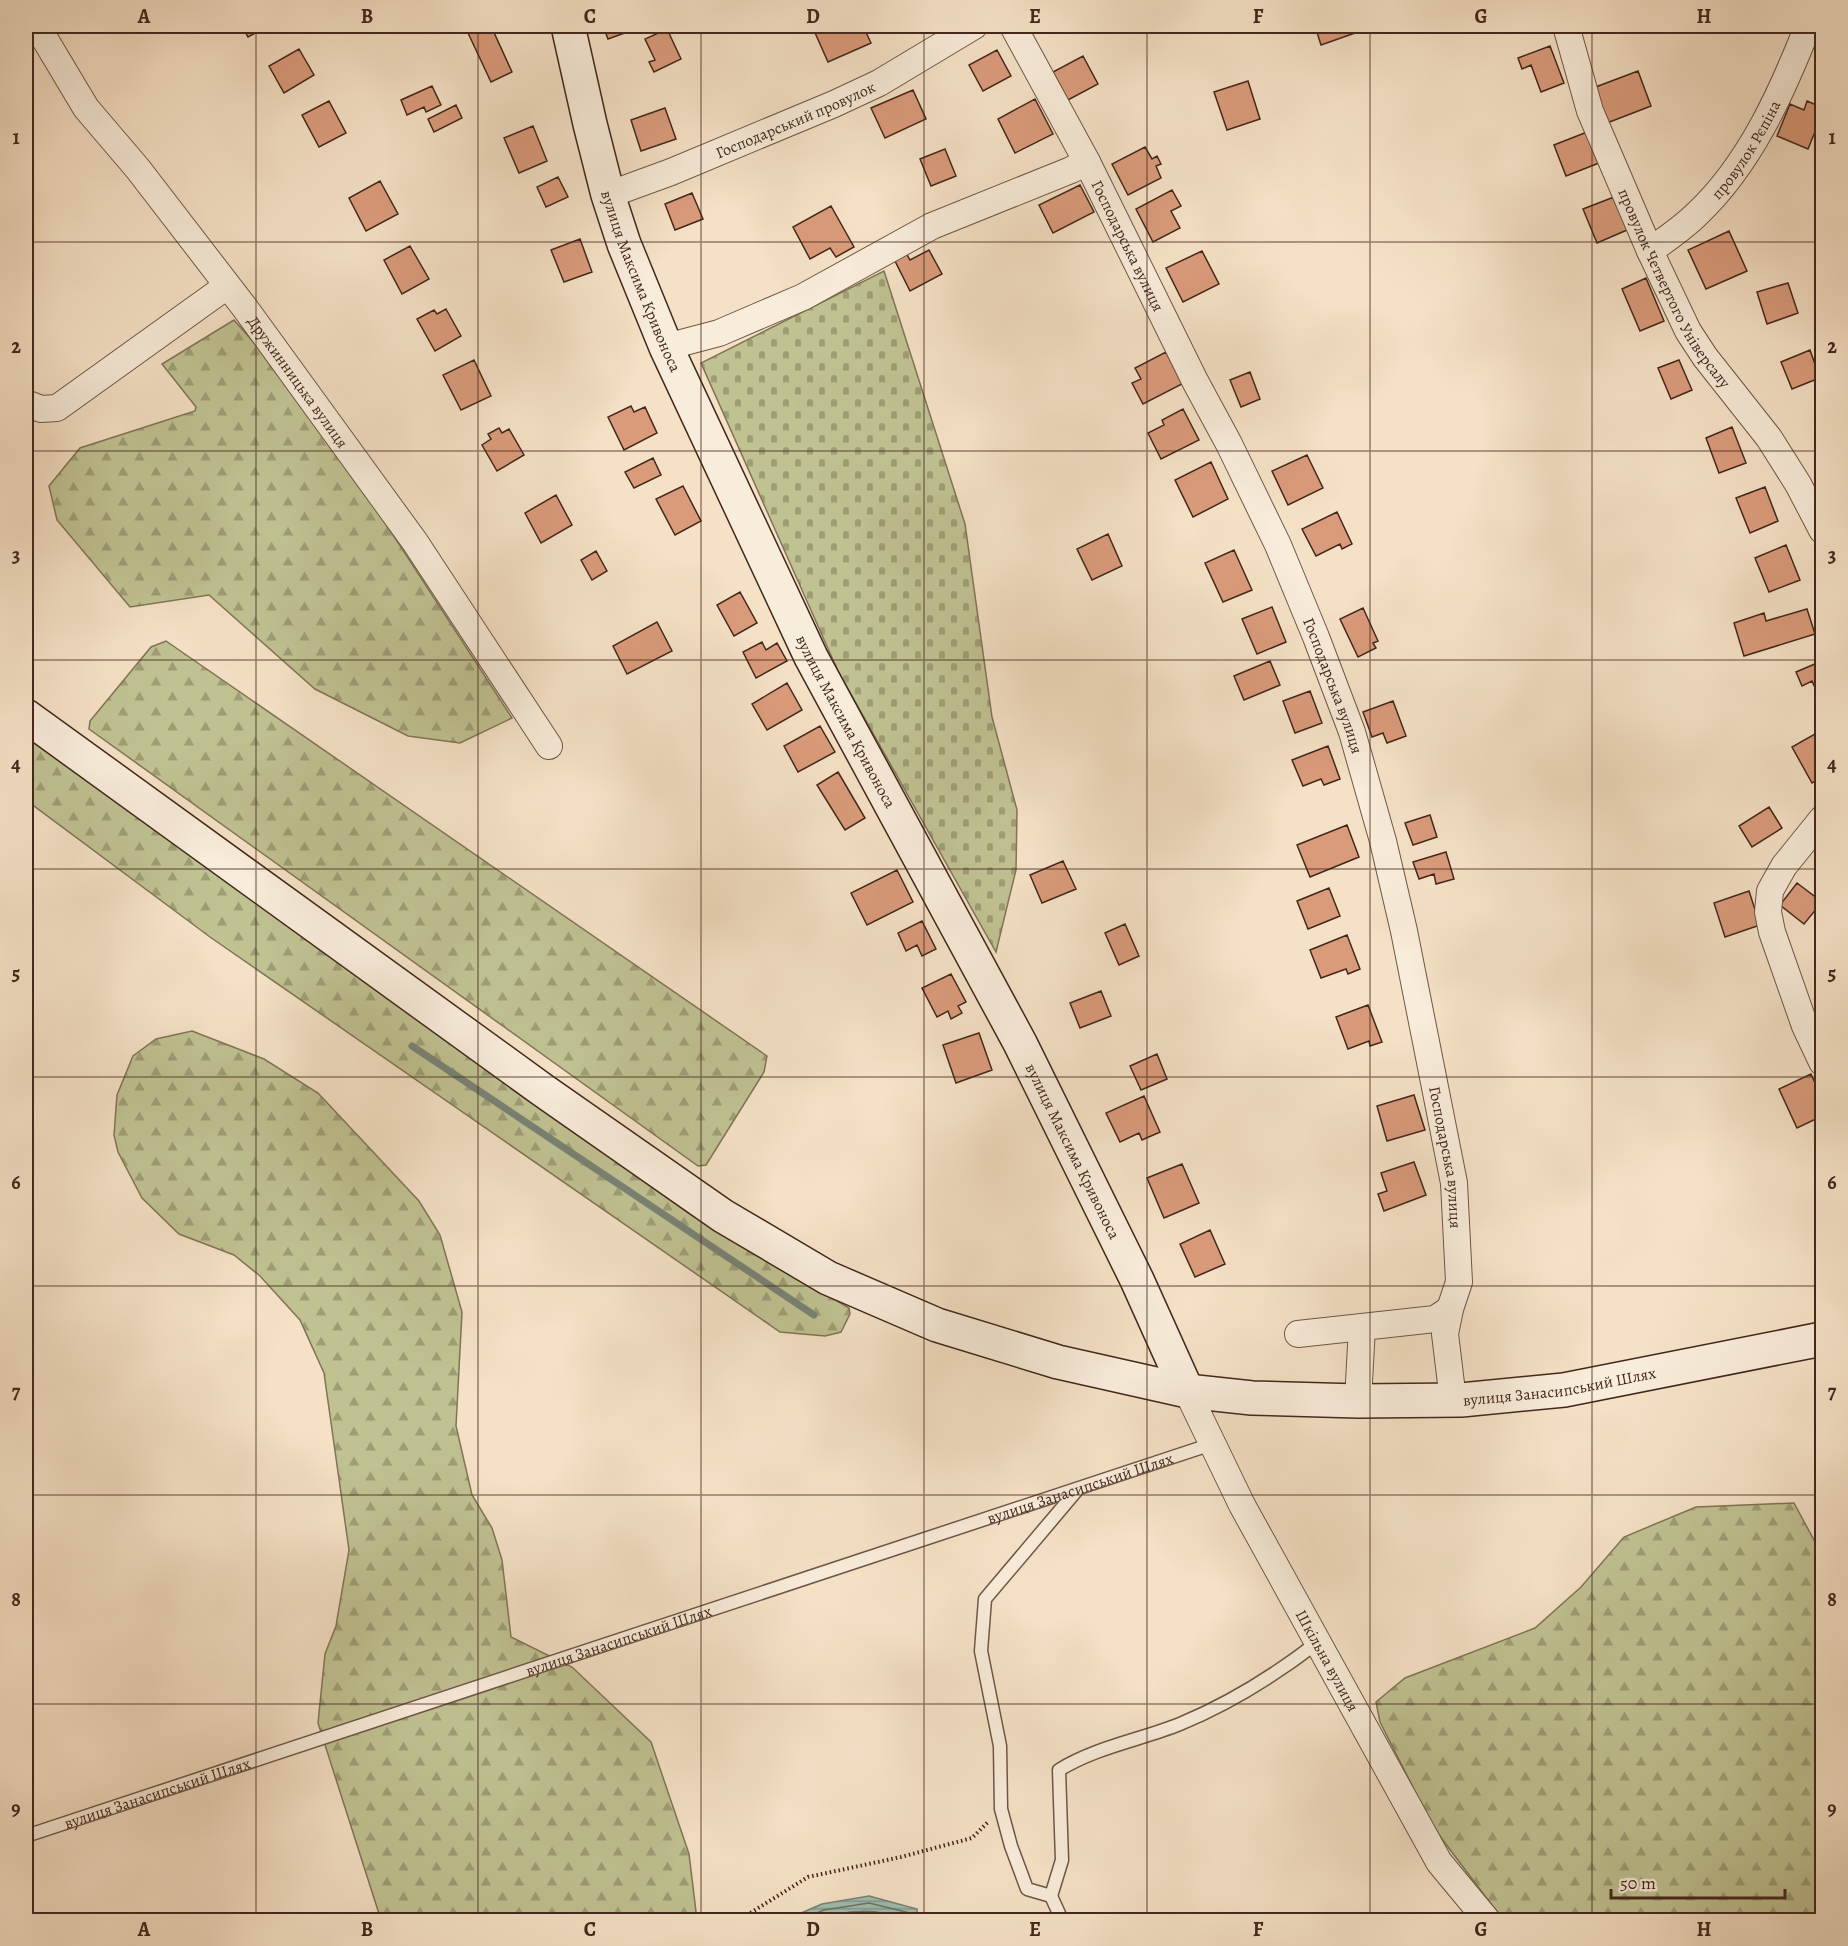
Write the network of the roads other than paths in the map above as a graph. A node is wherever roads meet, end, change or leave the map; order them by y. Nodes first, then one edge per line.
1 (37, 26) edge
2 (568, 26) edge
3 (974, 26) edge
4 (1014, 26) edge
5 (1566, 26) edge
6 (1808, 26) edge
7 (1087, 162) junction
8 (608, 195) junction
9 (1650, 251) junction
10 (227, 286) junction
11 (666, 347) junction
12 (26, 403) edge
13 (1822, 530) edge
14 (26, 716) edge
15 (549, 746) dead end
16 (1822, 819) edge
17 (1822, 1062) edge
18 (1450, 1309) junction
19 (1362, 1327) junction
20 (1298, 1334) dead end
21 (1822, 1339) edge
22 (1187, 1391) junction
23 (1453, 1400) junction
24 (1358, 1401) junction
25 (1212, 1444) junction
26 (1079, 1488) junction
27 (1318, 1642) junction
28 (26, 1836) edge
29 (1051, 1896) junction
30 (1062, 1920) edge
31 (1487, 1920) edge

1 - 10 street, Дружинницька вулиця
2 - 8 main road, вулиця Максима Кривоноса
3 - 8 street, Господарський провулок
4 - 7 street, Господарська вулиця
5 - 9 street, провулок Четвертого Універсалу
6 - 9 street, провулок Рєпіна
7 - 11 street
7 - 18 street, Господарська вулиця
8 - 11 main road, вулиця Максима Кривоноса
9 - 13 street, провулок Четвертого Універсалу
10 - 12 street
10 - 15 street, Дружинницька вулиця
11 - 22 main road, вулиця Максима Кривоноса
14 - 22 main road, вулиця Занасипський Шлях
16 - 17 street
18 - 19 street
18 - 23 street, Господарська вулиця
19 - 20 street
19 - 24 street
21 - 23 main road, вулиця Занасипський Шлях
22 - 24 main road, вулиця Занасипський Шлях
22 - 25 street, Шкільна вулиця
23 - 24 main road, вулиця Занасипський Шлях
25 - 26 lane, вулиця Занасипський Шлях
25 - 27 street, Шкільна вулиця
26 - 28 lane, вулиця Занасипський Шлях
26 - 29 lane
27 - 29 lane
27 - 31 street, Шкільна вулиця
29 - 30 lane

